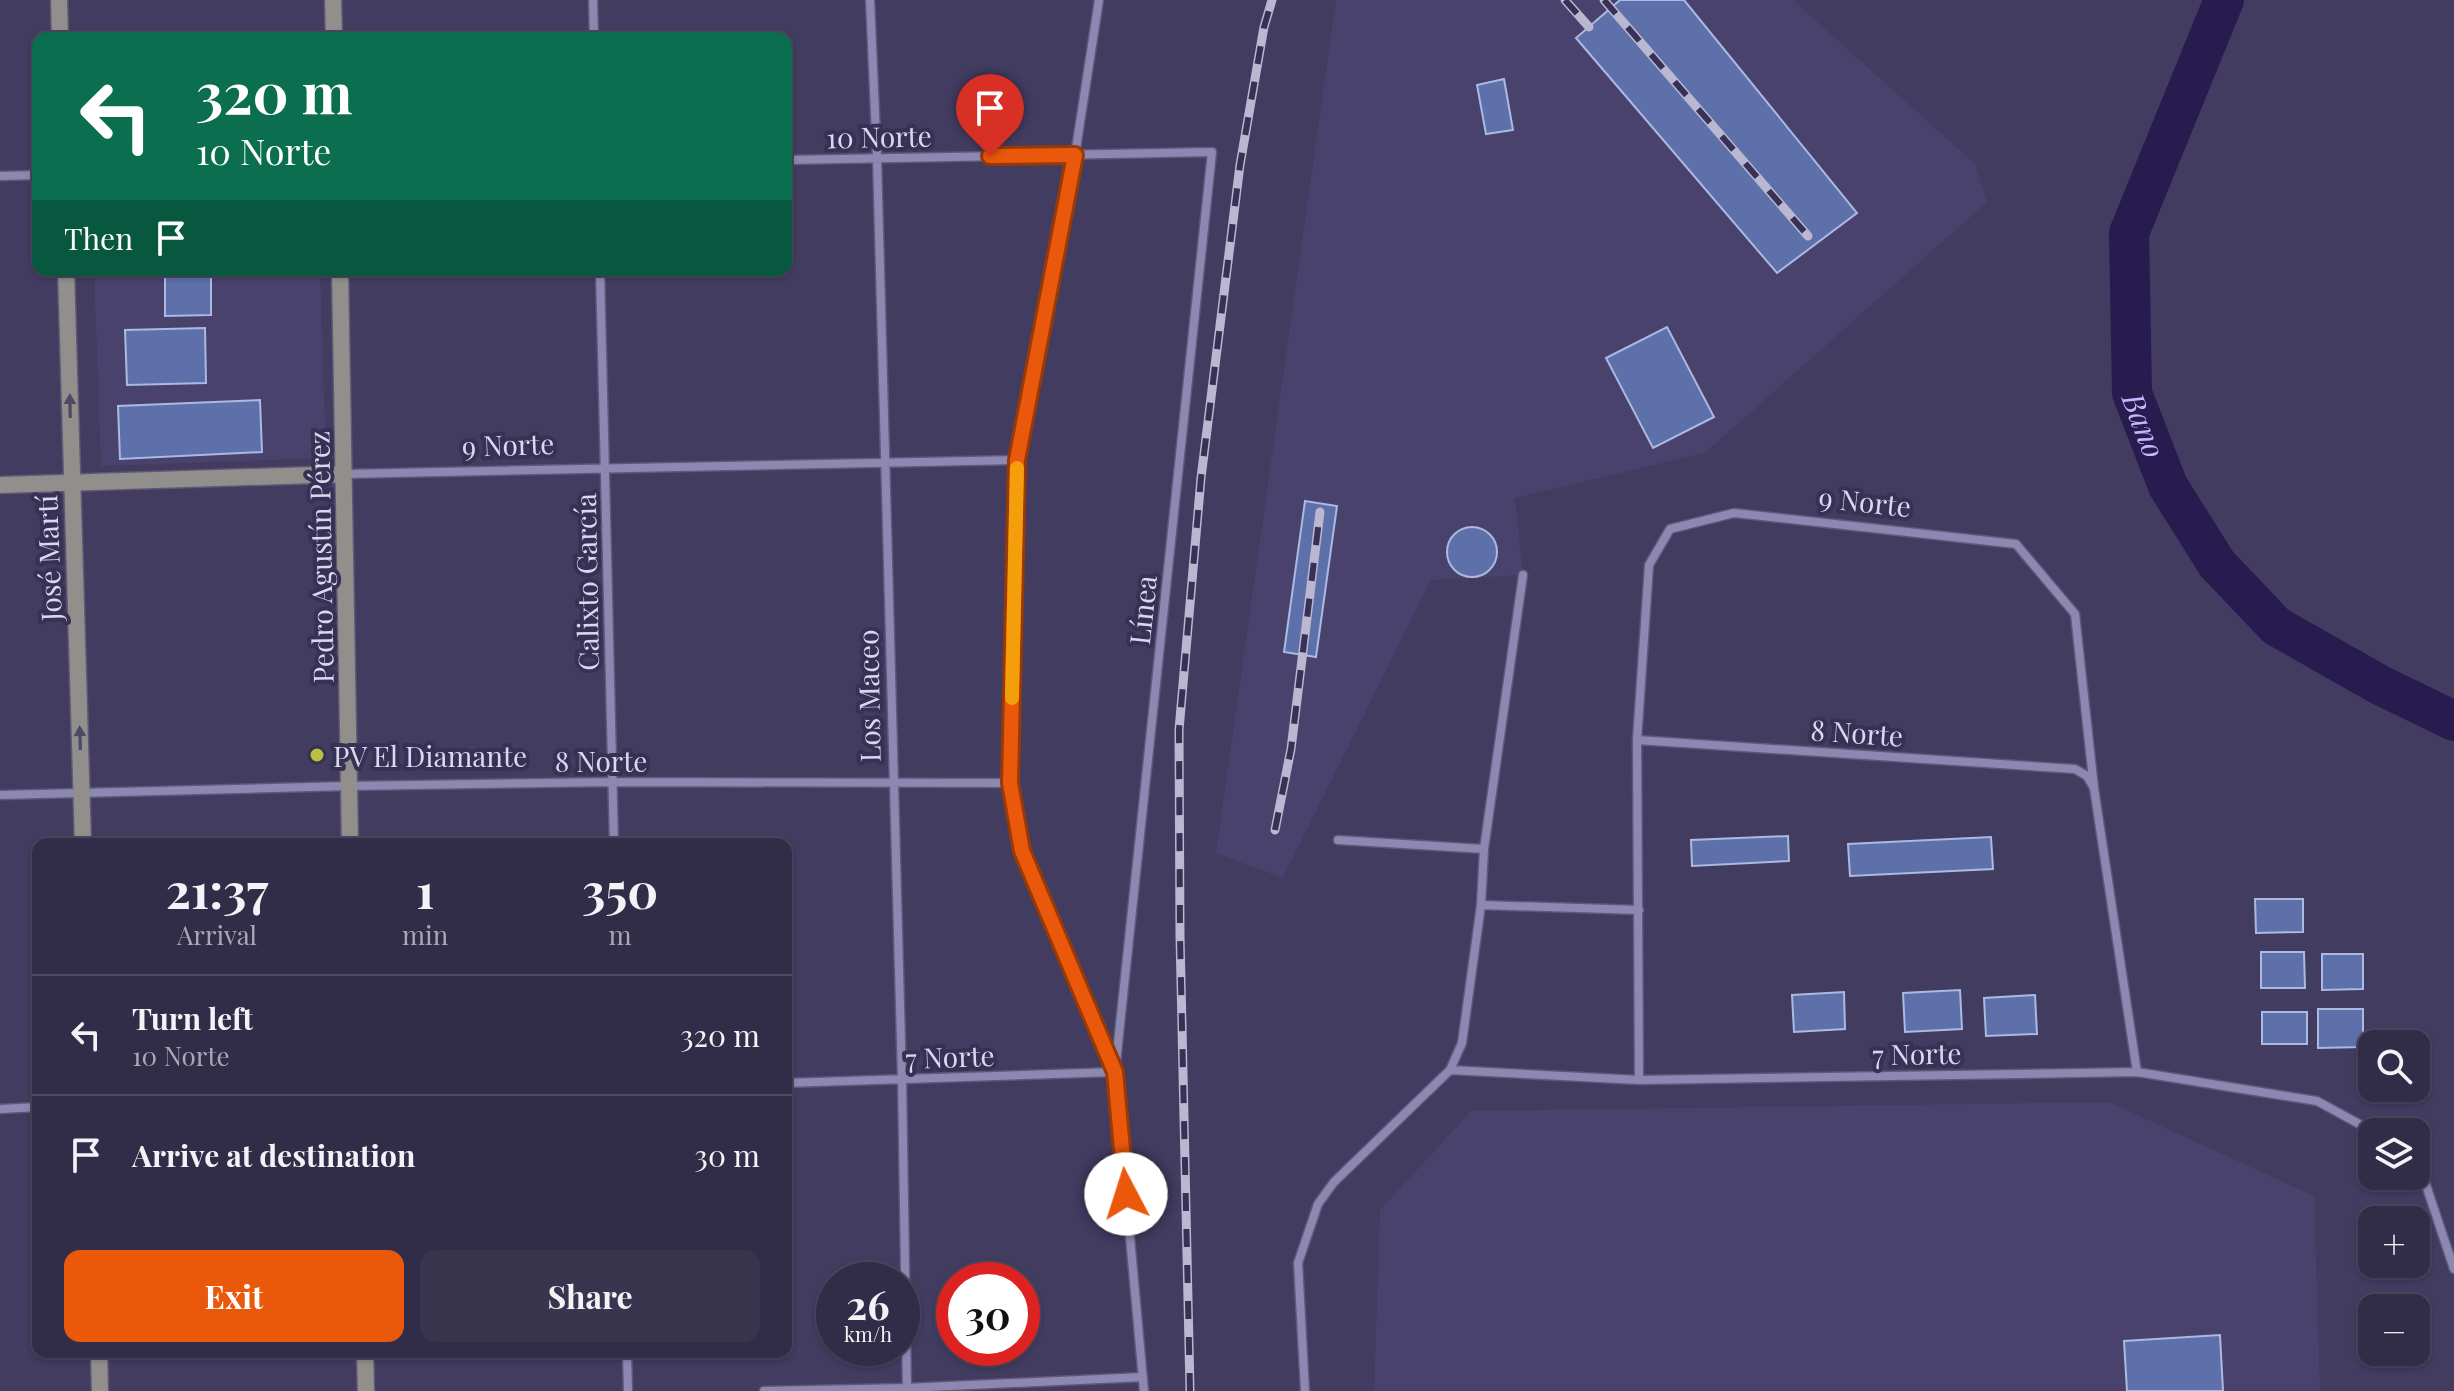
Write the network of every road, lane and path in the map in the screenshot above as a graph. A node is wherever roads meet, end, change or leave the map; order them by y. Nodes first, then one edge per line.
1 (59, 0) edge
2 (333, 0) edge
3 (593, 0) edge
4 (870, 0) edge
5 (1099, 0) edge
6 (60, 32) edge
7 (334, 32) edge
8 (594, 32) edge
9 (1212, 152) joint
10 (1075, 155) junction
11 (877, 158) junction
12 (792, 160) edge
13 (32, 175) edge
14 (0, 176) edge
15 (66, 276) edge
16 (340, 276) edge
17 (600, 276) edge
18 (1017, 460) junction
19 (884, 461) junction
20 (605, 467) junction
21 (345, 474) junction
22 (72, 484) junction
23 (0, 485) edge
24 (1523, 575) dead end
25 (1637, 740) junction
26 (613, 782) junction
27 (892, 783) junction
28 (1010, 783) junction
29 (348, 786) junction
30 (2094, 788) junction
31 (82, 792) junction
32 (0, 795) edge
33 (83, 838) edge
34 (350, 838) edge
35 (614, 838) edge
36 (1338, 840) dead end
37 (1484, 849) junction
38 (1481, 905) junction
39 (1639, 910) junction
40 (1450, 1070) junction
41 (1115, 1072) junction
42 (2137, 1072) junction
43 (902, 1079) junction
44 (1639, 1080) junction
45 (792, 1083) edge
46 (32, 1107) edge
47 (0, 1109) edge
48 (2358, 1123) edge
49 (2428, 1190) edge
50 (2454, 1269) edge
51 (99, 1358) edge
52 (365, 1358) edge
53 (627, 1358) edge
54 (1143, 1377) junction
55 (906, 1390) edge
56 (100, 1391) edge
57 (366, 1391) edge
58 (628, 1391) edge
59 (764, 1391) edge
60 (1144, 1391) edge
61 (1305, 1391) edge

1 - 6 main road
2 - 7 main road
3 - 8 street
4 - 11 street, Los Maceo
5 - 10 street
9 - 10 street, 10 Norte
9 - 41 street, Línea
10 - 11 street, 10 Norte
10 - 18 street
11 - 12 street, 10 Norte
11 - 19 street, Los Maceo
13 - 14 street
22 -> 15 main road, José Martí
16 - 21 main road, Pedro Agustín Pérez
17 - 20 street, Calixto García
18 - 19 street, 9 Norte
18 - 28 street
19 - 20 street, 9 Norte
19 - 27 street, Los Maceo
20 - 21 street, 9 Norte
20 - 26 street, Calixto García
21 - 22 main road, 9 Norte
21 - 29 main road, Pedro Agustín Pérez
22 - 23 main road, 9 Norte
31 -> 22 main road, José Martí
24 - 37 street
25 - 30 street, 8 Norte
25 - 30 street, 9 Norte
25 - 39 street
26 - 27 street, 8 Norte
26 - 29 street, 8 Norte
26 - 35 street, Calixto García
27 - 28 street, 8 Norte
27 - 43 street, Los Maceo
28 - 41 street
29 - 31 street, 8 Norte
29 - 34 main road, Pedro Agustín Pérez
30 - 42 street, 9 Norte
31 - 32 street, 8 Norte
31 - 33 main road, José Martí
36 - 37 street
37 - 38 street
38 - 39 street
38 - 40 street
39 - 44 street
40 - 44 street, 7 Norte
40 - 61 street
41 - 43 street, 7 Norte
41 - 54 street
42 - 44 street, 7 Norte
42 - 48 street, 7 Norte
43 - 45 street, 7 Norte
43 - 55 street, Los Maceo
46 - 47 street
49 - 50 street
51 - 56 main road
52 - 57 main road
53 - 58 street
54 - 55 street
54 - 60 street
55 - 59 street

